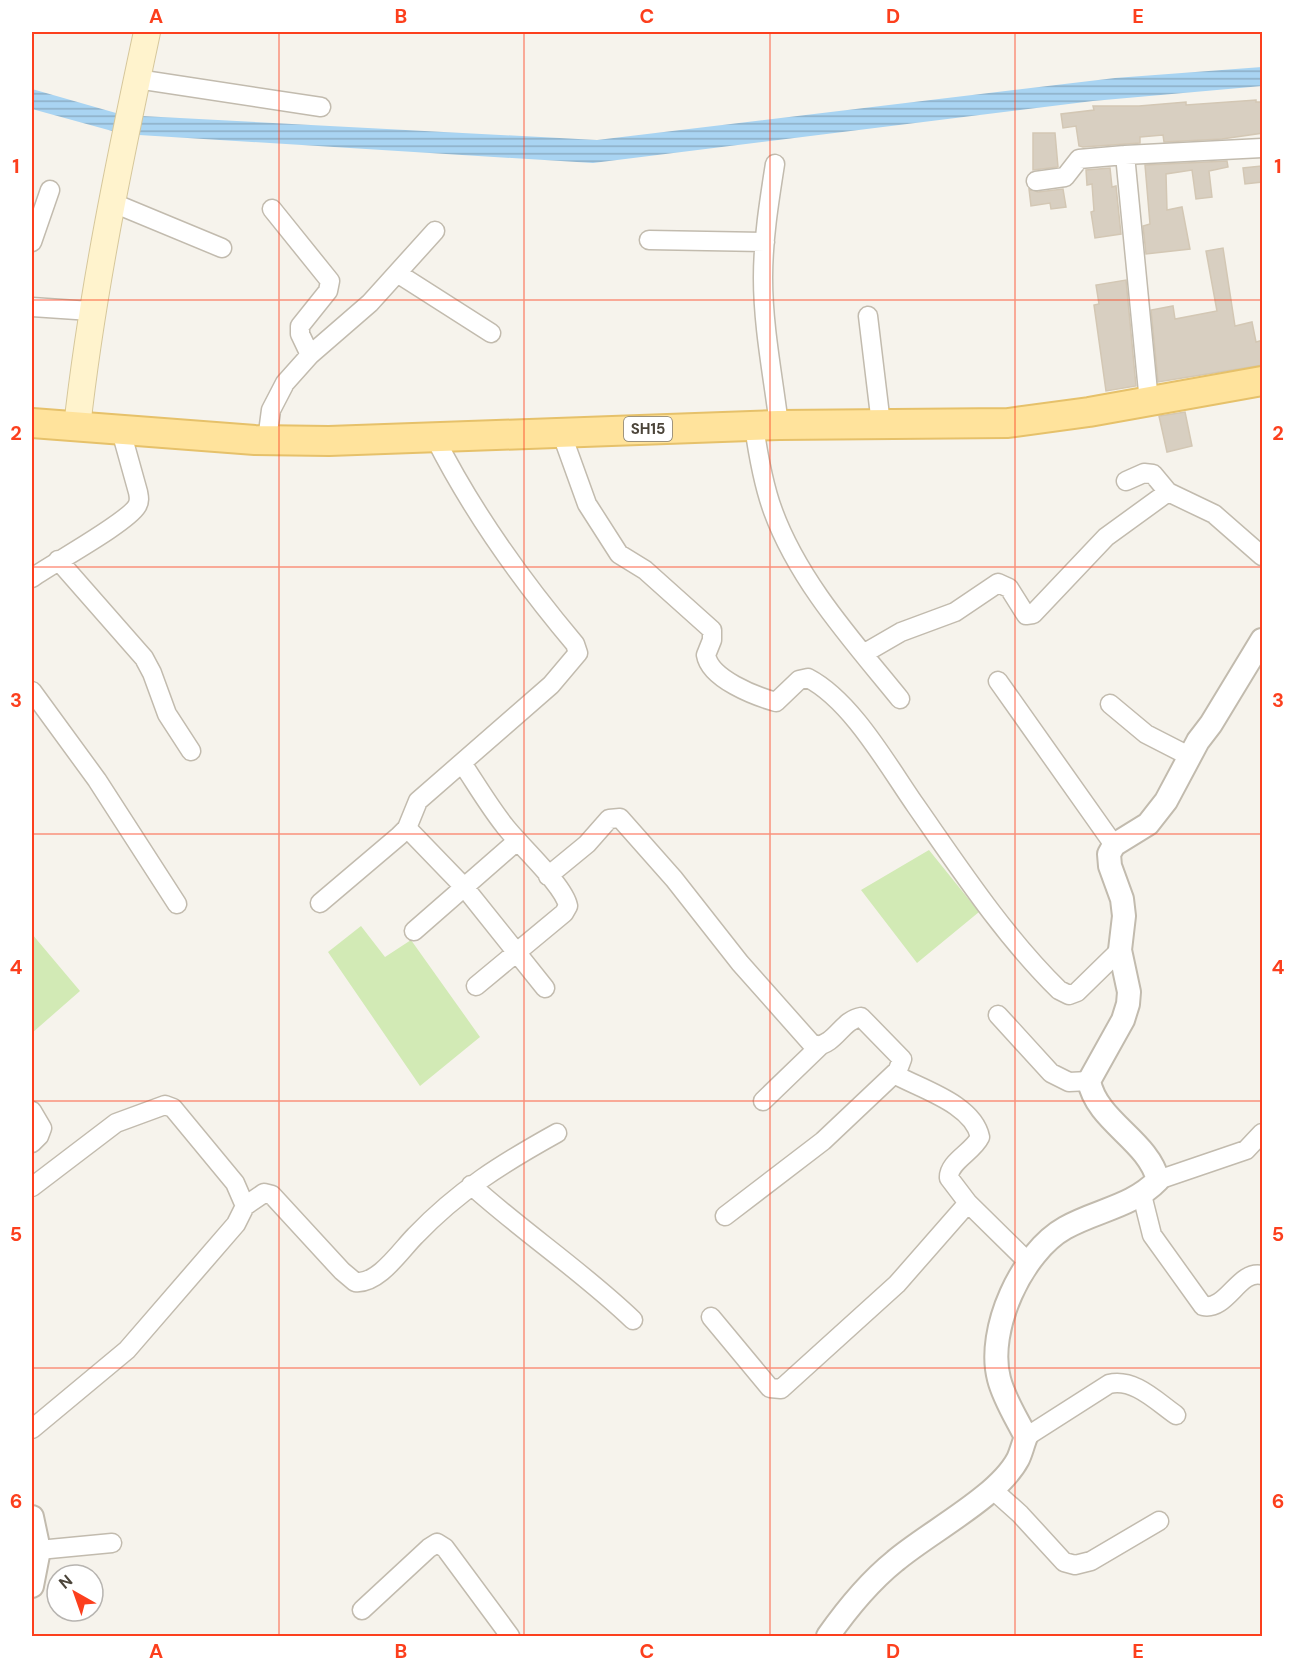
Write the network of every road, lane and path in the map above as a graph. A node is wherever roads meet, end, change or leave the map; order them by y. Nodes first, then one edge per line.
1 (147, 32) edge
2 (136, 79) junction
3 (321, 107) dead end
4 (1263, 148) edge
5 (1125, 155) junction
6 (775, 164) dead end
7 (1036, 181) dead end
8 (50, 190) dead end
9 (111, 202) junction
10 (272, 209) dead end
11 (435, 231) dead end
12 (649, 240) dead end
13 (32, 242) edge
14 (765, 242) junction
15 (222, 248) dead end
16 (397, 273) junction
17 (32, 307) edge
18 (91, 311) junction
19 (868, 316) dead end
20 (491, 333) dead end
21 (310, 355) junction
22 (1261, 384) edge
23 (1149, 402) junction
24 (32, 423) edge
25 (881, 424) junction
26 (766, 425) junction
27 (77, 427) junction
28 (121, 432) junction
29 (561, 432) junction
30 (435, 438) junction
31 (267, 440) junction
32 (1126, 481) dead end
33 (1168, 492) junction
34 (1263, 556) edge
35 (58, 560) junction
36 (32, 578) edge
37 (1263, 640) edge
38 (864, 654) junction
39 (998, 681) dead end
40 (32, 692) edge
41 (900, 699) dead end
42 (1110, 704) dead end
43 (191, 751) dead end
44 (1189, 756) junction
45 (462, 762) junction
46 (407, 828) junction
47 (517, 841) junction
48 (1114, 845) junction
49 (548, 876) junction
50 (465, 888) junction
51 (320, 903) dead end
52 (177, 904) dead end
53 (414, 932) dead end
54 (1120, 950) junction
55 (515, 953) junction
56 (476, 986) dead end
57 (545, 988) dead end
58 (998, 1015) dead end
59 (820, 1046) junction
60 (895, 1073) junction
61 (1089, 1081) junction
62 (763, 1101) dead end
63 (32, 1111) edge
64 (557, 1133) dead end
65 (32, 1143) edge
66 (1259, 1143) edge
67 (471, 1185) junction
68 (32, 1187) edge
69 (1150, 1188) junction
70 (968, 1203) junction
71 (245, 1206) junction
72 (725, 1216) dead end
73 (1029, 1263) junction
74 (1263, 1275) edge
75 (711, 1317) dead end
76 (633, 1320) dead end
77 (1176, 1415) dead end
78 (32, 1429) edge
79 (1026, 1437) junction
80 (992, 1489) junction
81 (32, 1516) edge
82 (1159, 1521) dead end
83 (112, 1543) dead end
84 (39, 1550) junction
85 (32, 1586) edge
86 (362, 1610) dead end
87 (510, 1636) edge
88 (828, 1636) edge

1 - 2 main road
2 - 3 street
2 - 9 main road
4 - 5 street
5 - 7 street
5 - 23 street
6 - 14 street
8 - 13 street
9 - 15 street
9 - 18 main road
10 - 21 street
11 - 16 street
12 - 14 street
14 - 26 street
16 - 20 street
16 - 21 street
17 - 18 street
18 - 27 main road
19 - 25 street
21 - 31 street
22 - 23 main road, SH15
23 - 25 main road, SH15
24 - 27 main road, SH15
25 - 26 main road, SH15
26 - 29 main road, SH15
26 - 38 street
27 - 28 main road, SH15
28 - 31 main road, SH15
28 - 35 street
29 - 30 main road, SH15
29 - 54 street
30 - 31 main road, SH15
30 - 45 street
32 - 33 street
33 - 34 street
33 - 38 street
35 - 36 street
35 - 43 street
37 - 44 street
38 - 41 street
39 - 48 street
40 - 52 street
42 - 44 street
44 - 48 street
45 - 46 street
45 - 47 street
46 - 50 street
46 - 51 street
47 - 49 street
47 - 50 street
48 - 54 street
49 - 55 street
49 - 59 street
50 - 53 street
50 - 55 street
54 - 61 street
55 - 56 street
55 - 57 street
58 - 61 street
59 - 60 street
59 - 62 street
60 - 70 street
60 - 72 street
61 - 69 street
63 - 65 street
64 - 67 street
66 - 69 street
67 - 71 street
67 - 76 street
68 - 71 street
69 - 73 street
69 - 74 street
70 - 73 street
70 - 75 street
71 - 78 street
73 - 79 street
77 - 79 street
79 - 80 street
80 - 82 street
80 - 88 street
81 - 84 street
83 - 84 street
84 - 85 street
86 - 87 street

